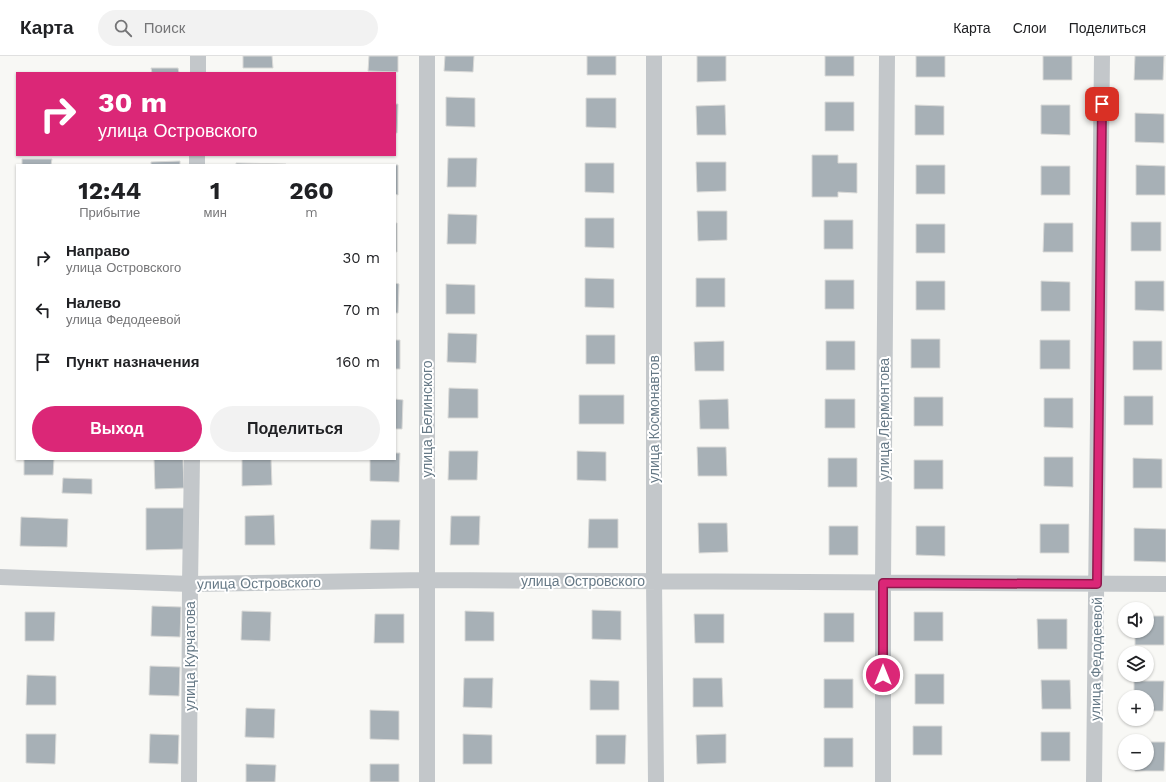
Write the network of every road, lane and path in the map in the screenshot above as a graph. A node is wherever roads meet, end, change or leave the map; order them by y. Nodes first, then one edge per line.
1 (198, 56) edge
2 (427, 56) edge
3 (654, 56) edge
4 (887, 56) edge
5 (1102, 56) edge
6 (198, 72) edge
7 (192, 460) edge
8 (0, 577) edge
9 (426, 580) junction
10 (654, 581) junction
11 (883, 583) junction
12 (190, 584) junction
13 (1097, 584) junction
14 (1166, 584) edge
15 (189, 782) edge
16 (427, 782) edge
17 (656, 782) edge
18 (883, 782) edge
19 (1094, 782) edge

1 - 6 street
2 - 9 street, улица Белинского
3 - 10 street, улица Космонавтов
4 - 11 street, улица Лермонтова
5 - 13 street, улица Федодеевой
7 - 12 street, улица Курчатова
8 - 12 street, улица Островского
9 - 10 street, улица Островского
9 - 12 street, улица Островского
9 - 16 street, улица Белинского
10 - 11 street, улица Островского
10 - 17 street, улица Космонавтов
11 - 13 street, улица Островского
11 - 18 street, улица Лермонтова
12 - 15 street, улица Курчатова
13 - 14 street, улица Островского
13 - 19 street, улица Федодеевой

